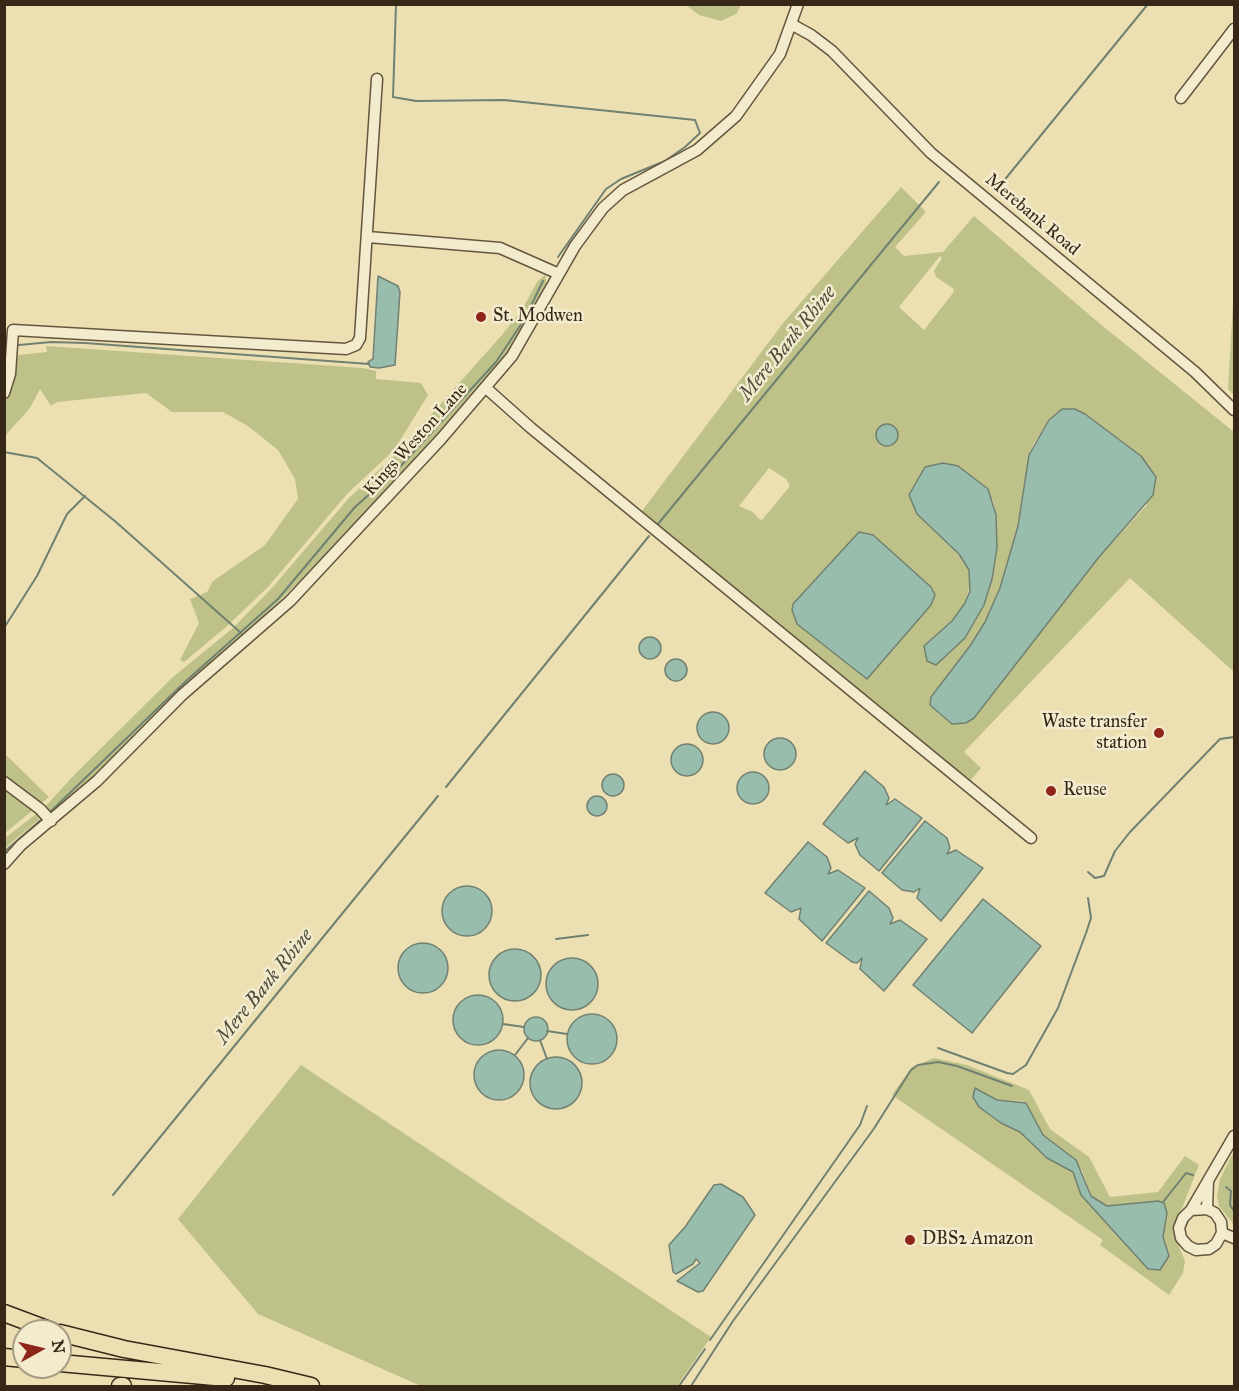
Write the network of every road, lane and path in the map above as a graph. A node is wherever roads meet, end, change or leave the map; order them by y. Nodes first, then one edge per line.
1 (798, 4) edge
2 (1234, 29) edge
3 (789, 30) junction
4 (377, 79) dead end
5 (1181, 98) dead end
6 (368, 237) junction
7 (559, 274) junction
8 (486, 388) junction
9 (4, 393) edge
10 (1234, 410) edge
11 (4, 782) edge
12 (51, 821) junction
13 (1032, 838) dead end
14 (4, 864) edge
15 (1234, 1136) edge
16 (1208, 1177) junction
17 (1207, 1209) junction
18 (1191, 1210) junction
19 (1222, 1233) junction
20 (1234, 1238) edge
21 (4, 1313) edge
22 (20, 1319) edge
23 (72, 1336) edge
24 (72, 1364) edge
25 (274, 1386) edge
26 (311, 1386) edge

1 - 3 street, Kings Weston Lane
2 - 5 street
3 - 7 street, Kings Weston Lane
3 - 10 street, Merebank Road
4 - 6 street
6 - 7 street
6 - 9 street
7 - 8 street, Kings Weston Lane
8 - 12 street, Kings Weston Lane
8 - 13 street
11 - 12 street
12 - 14 street, Kings Weston Lane
15 - 16 street
16 - 17 street
16 - 18 street
17 - 18 street
17 - 19 street
18 - 19 street
19 - 20 street
21 - 22 highway
23 - 26 highway
24 - 25 highway

